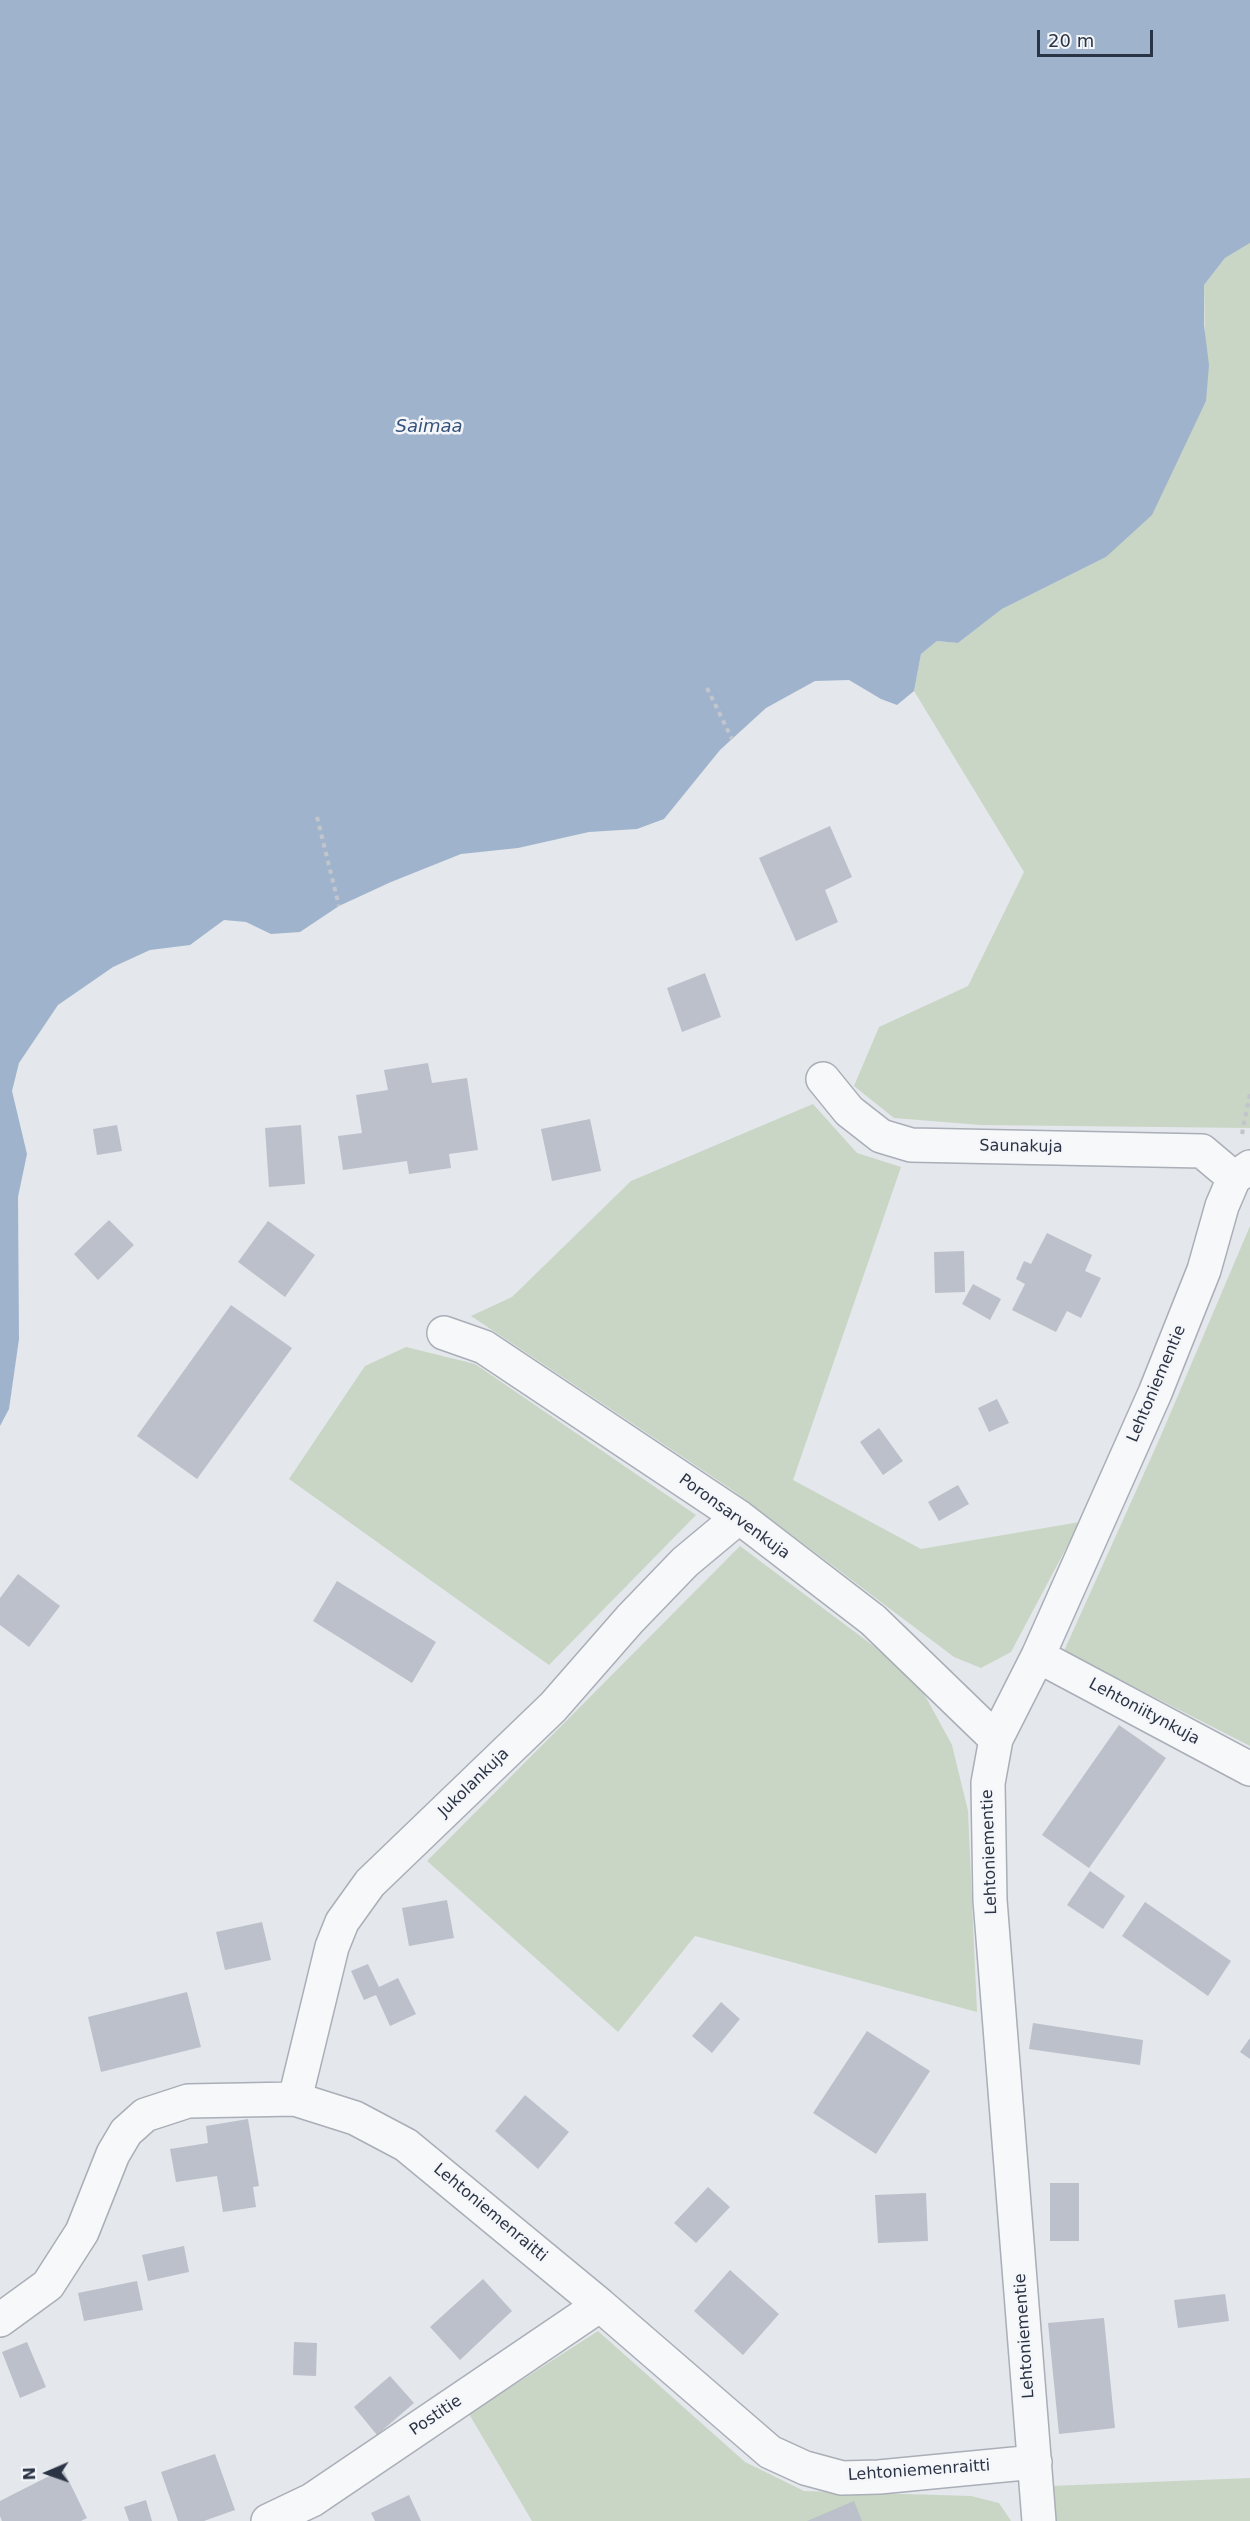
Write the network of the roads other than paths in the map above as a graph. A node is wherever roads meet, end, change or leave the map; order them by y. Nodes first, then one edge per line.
1 (824, 1079) dead end
2 (1242, 1173) edge
3 (444, 1333) dead end
4 (739, 1517) junction
5 (1038, 1656) junction
6 (996, 1739) junction
7 (1250, 1769) edge
8 (296, 2099) junction
9 (600, 2305) junction
10 (0, 2320) edge
11 (1035, 2462) junction
12 (268, 2521) edge
13 (1039, 2521) edge

1 - 2 street, Saunakuja
2 - 5 street, Lehtoniementie
3 - 4 street, Poronsarvenkuja
4 - 6 street, Poronsarvenkuja
4 - 8 street, Jukolankuja
5 - 6 street, Lehtoniementie
5 - 7 street, Lehtoniitynkuja
6 - 11 street, Lehtoniementie
8 - 9 street, Lehtoniemenraitti
8 - 10 street, Lehtoniemenraitti
9 - 11 street, Lehtoniemenraitti
9 - 12 street, Postitie
11 - 13 street, Lehtoniementie

